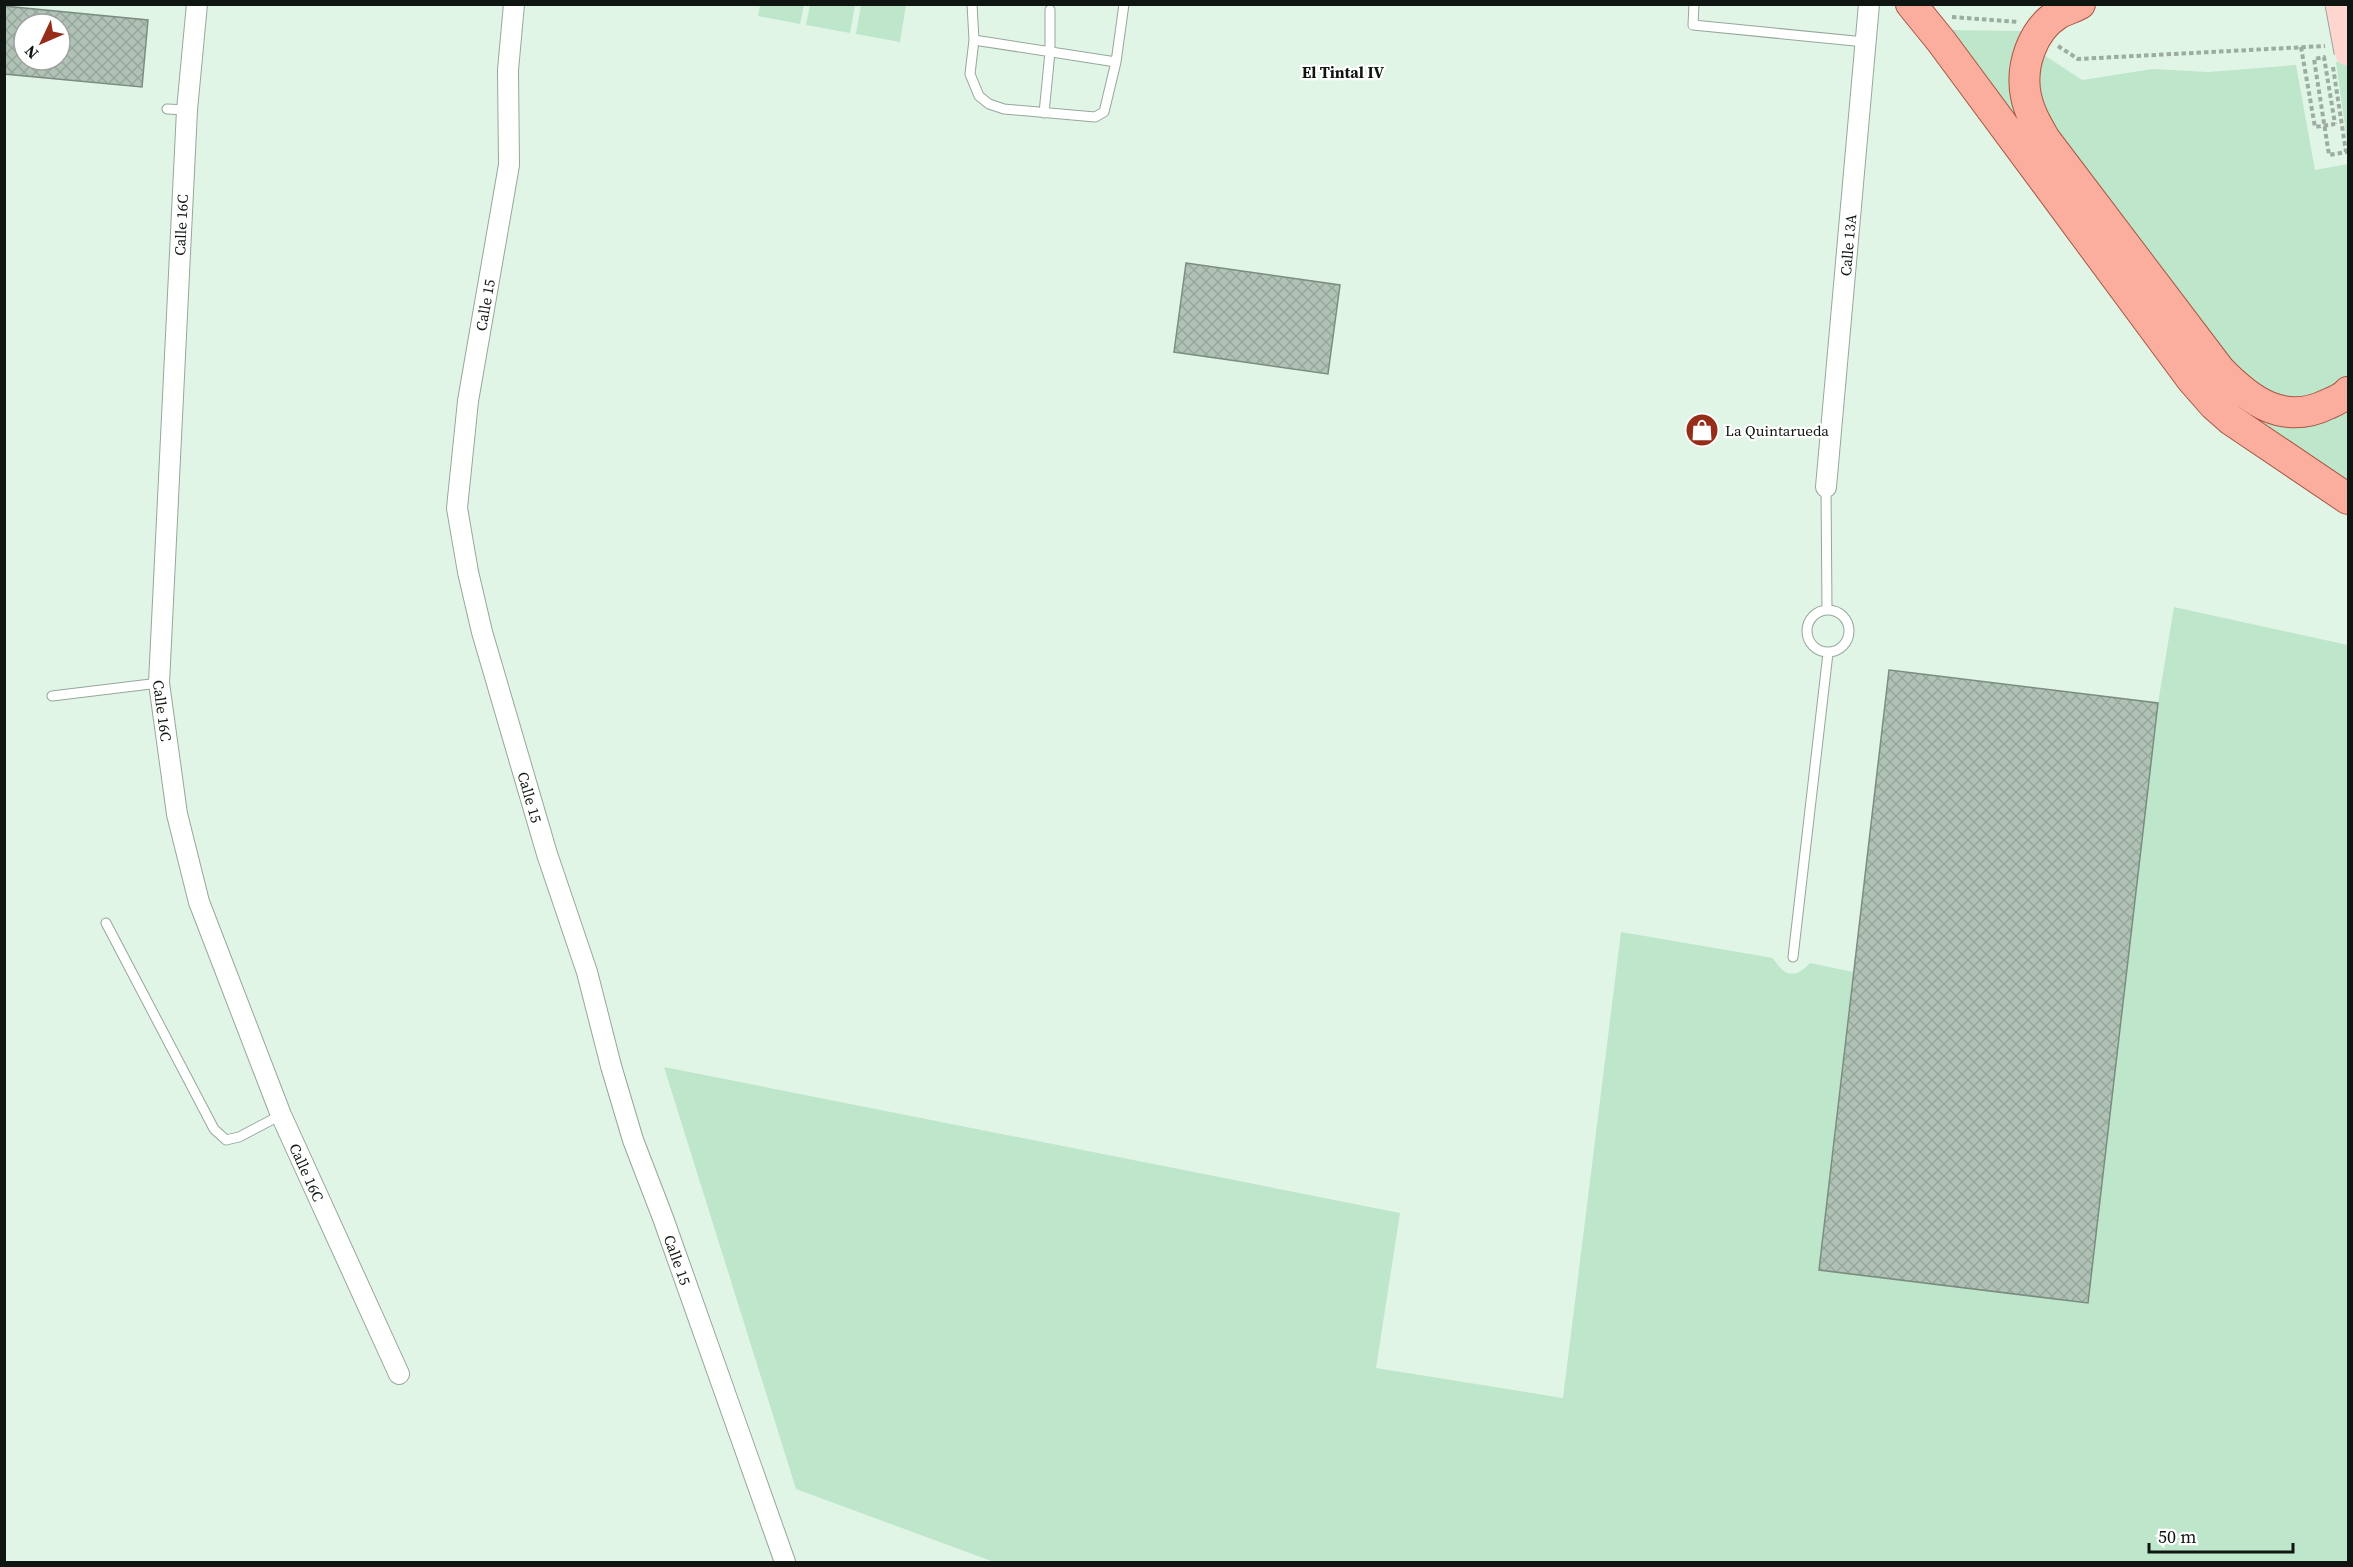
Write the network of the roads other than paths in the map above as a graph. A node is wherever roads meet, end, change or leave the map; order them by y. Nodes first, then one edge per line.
1 (197, 4) edge
2 (514, 4) edge
3 (972, 4) edge
4 (1124, 4) edge
5 (1694, 4) edge
6 (1869, 4) edge
7 (1911, 4) edge
8 (2080, 4) edge
9 (2339, 4) edge
10 (1050, 10) dead end
11 (974, 40) junction
12 (1865, 42) junction
13 (2334, 49) edge
14 (1050, 52) junction
15 (1116, 62) junction
16 (167, 109) dead end
17 (187, 110) junction
18 (1044, 113) junction
19 (2349, 392) edge
20 (1826, 487) joint
21 (2349, 499) edge
22 (1827, 610) junction
23 (1828, 652) junction
24 (159, 683) junction
25 (52, 696) dead end
26 (106, 923) dead end
27 (1793, 957) dead end
28 (281, 1115) junction
29 (399, 1374) dead end
30 (785, 1563) edge

1 - 17 street, Calle 16C
2 - 30 street, Calle 15
3 - 11 lane
4 - 15 lane
5 - 12 lane
6 - 12 street, Calle 13A
7 - 21 main road
8 - 19 main road
9 - 13 main road, bridge
10 - 14 lane
11 - 14 lane
11 - 18 lane
12 - 20 street, Calle 13A
14 - 15 lane
14 - 18 lane
15 - 18 lane
16 - 17 lane
17 - 24 street, Calle 16C
20 - 22 lane
22 - 23 lane
22 - 23 lane
23 - 27 lane
24 - 25 lane
24 - 28 street, Calle 16C
26 - 28 lane
28 - 29 street, Calle 16C

